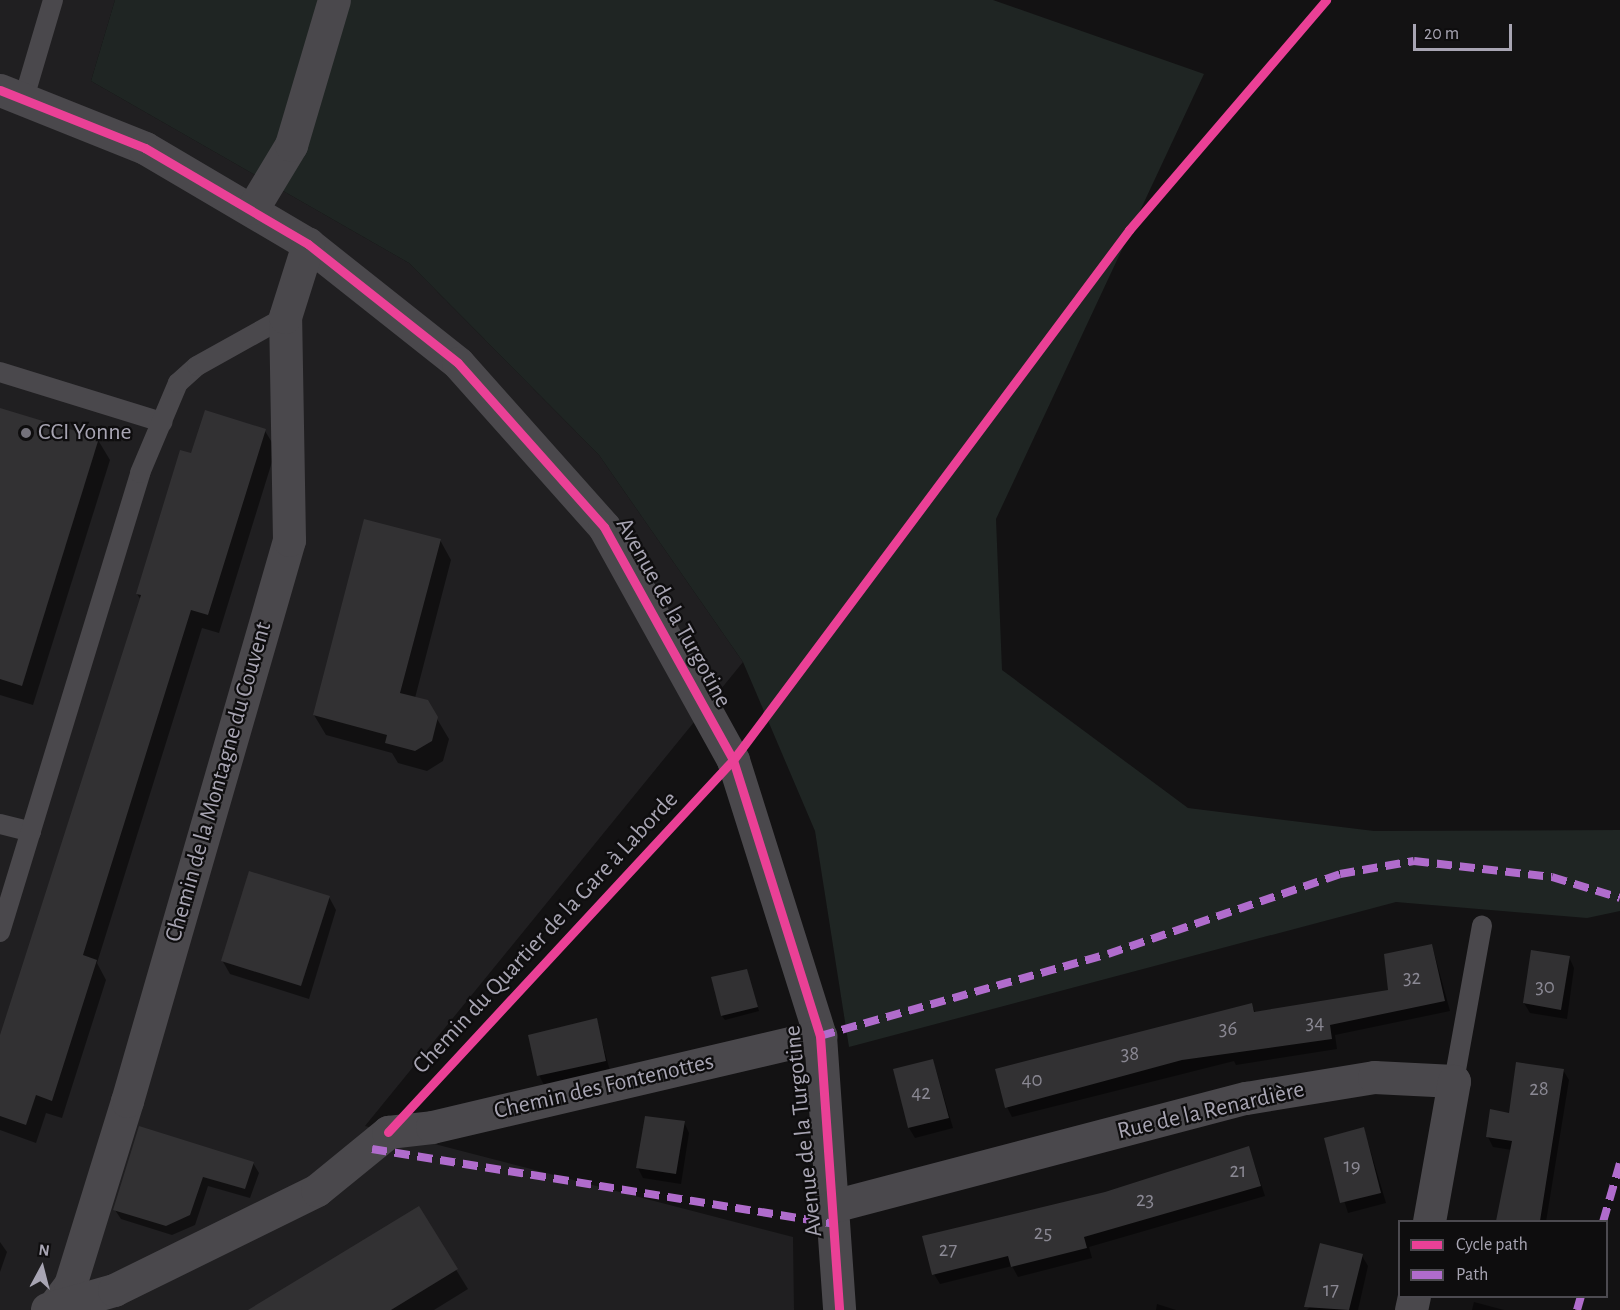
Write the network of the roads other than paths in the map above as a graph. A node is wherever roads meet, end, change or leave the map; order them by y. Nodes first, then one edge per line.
1 (53, 0) edge
2 (334, 0) edge
3 (12, 94) edge
4 (253, 208) junction
5 (308, 244) junction
6 (285, 316) junction
7 (0, 372) edge
8 (162, 423) junction
9 (0, 824) edge
10 (31, 831) junction
11 (1482, 926) dead end
12 (0, 933) edge
13 (820, 1036) junction
14 (1454, 1081) junction
15 (833, 1206) junction
16 (1429, 1220) edge
17 (52, 1309) edge
18 (839, 1310) edge

1 - 3 lane
2 - 4 street
3 - 4 street, Avenue de la Turgotine
4 - 5 street, Avenue de la Turgotine
5 - 6 street, Chemin de la Montagne du Couvent
5 - 13 street, Avenue de la Turgotine
6 - 8 lane
6 - 17 street, Chemin de la Montagne du Couvent
7 - 8 lane
8 - 10 lane
9 - 10 lane
10 - 12 lane
11 - 14 lane
13 - 15 street, Avenue de la Turgotine
13 - 17 street, Chemin des Fontenottes
14 - 15 street, Rue de la Renardière
14 - 16 street
15 - 18 street, Avenue de la Turgotine

